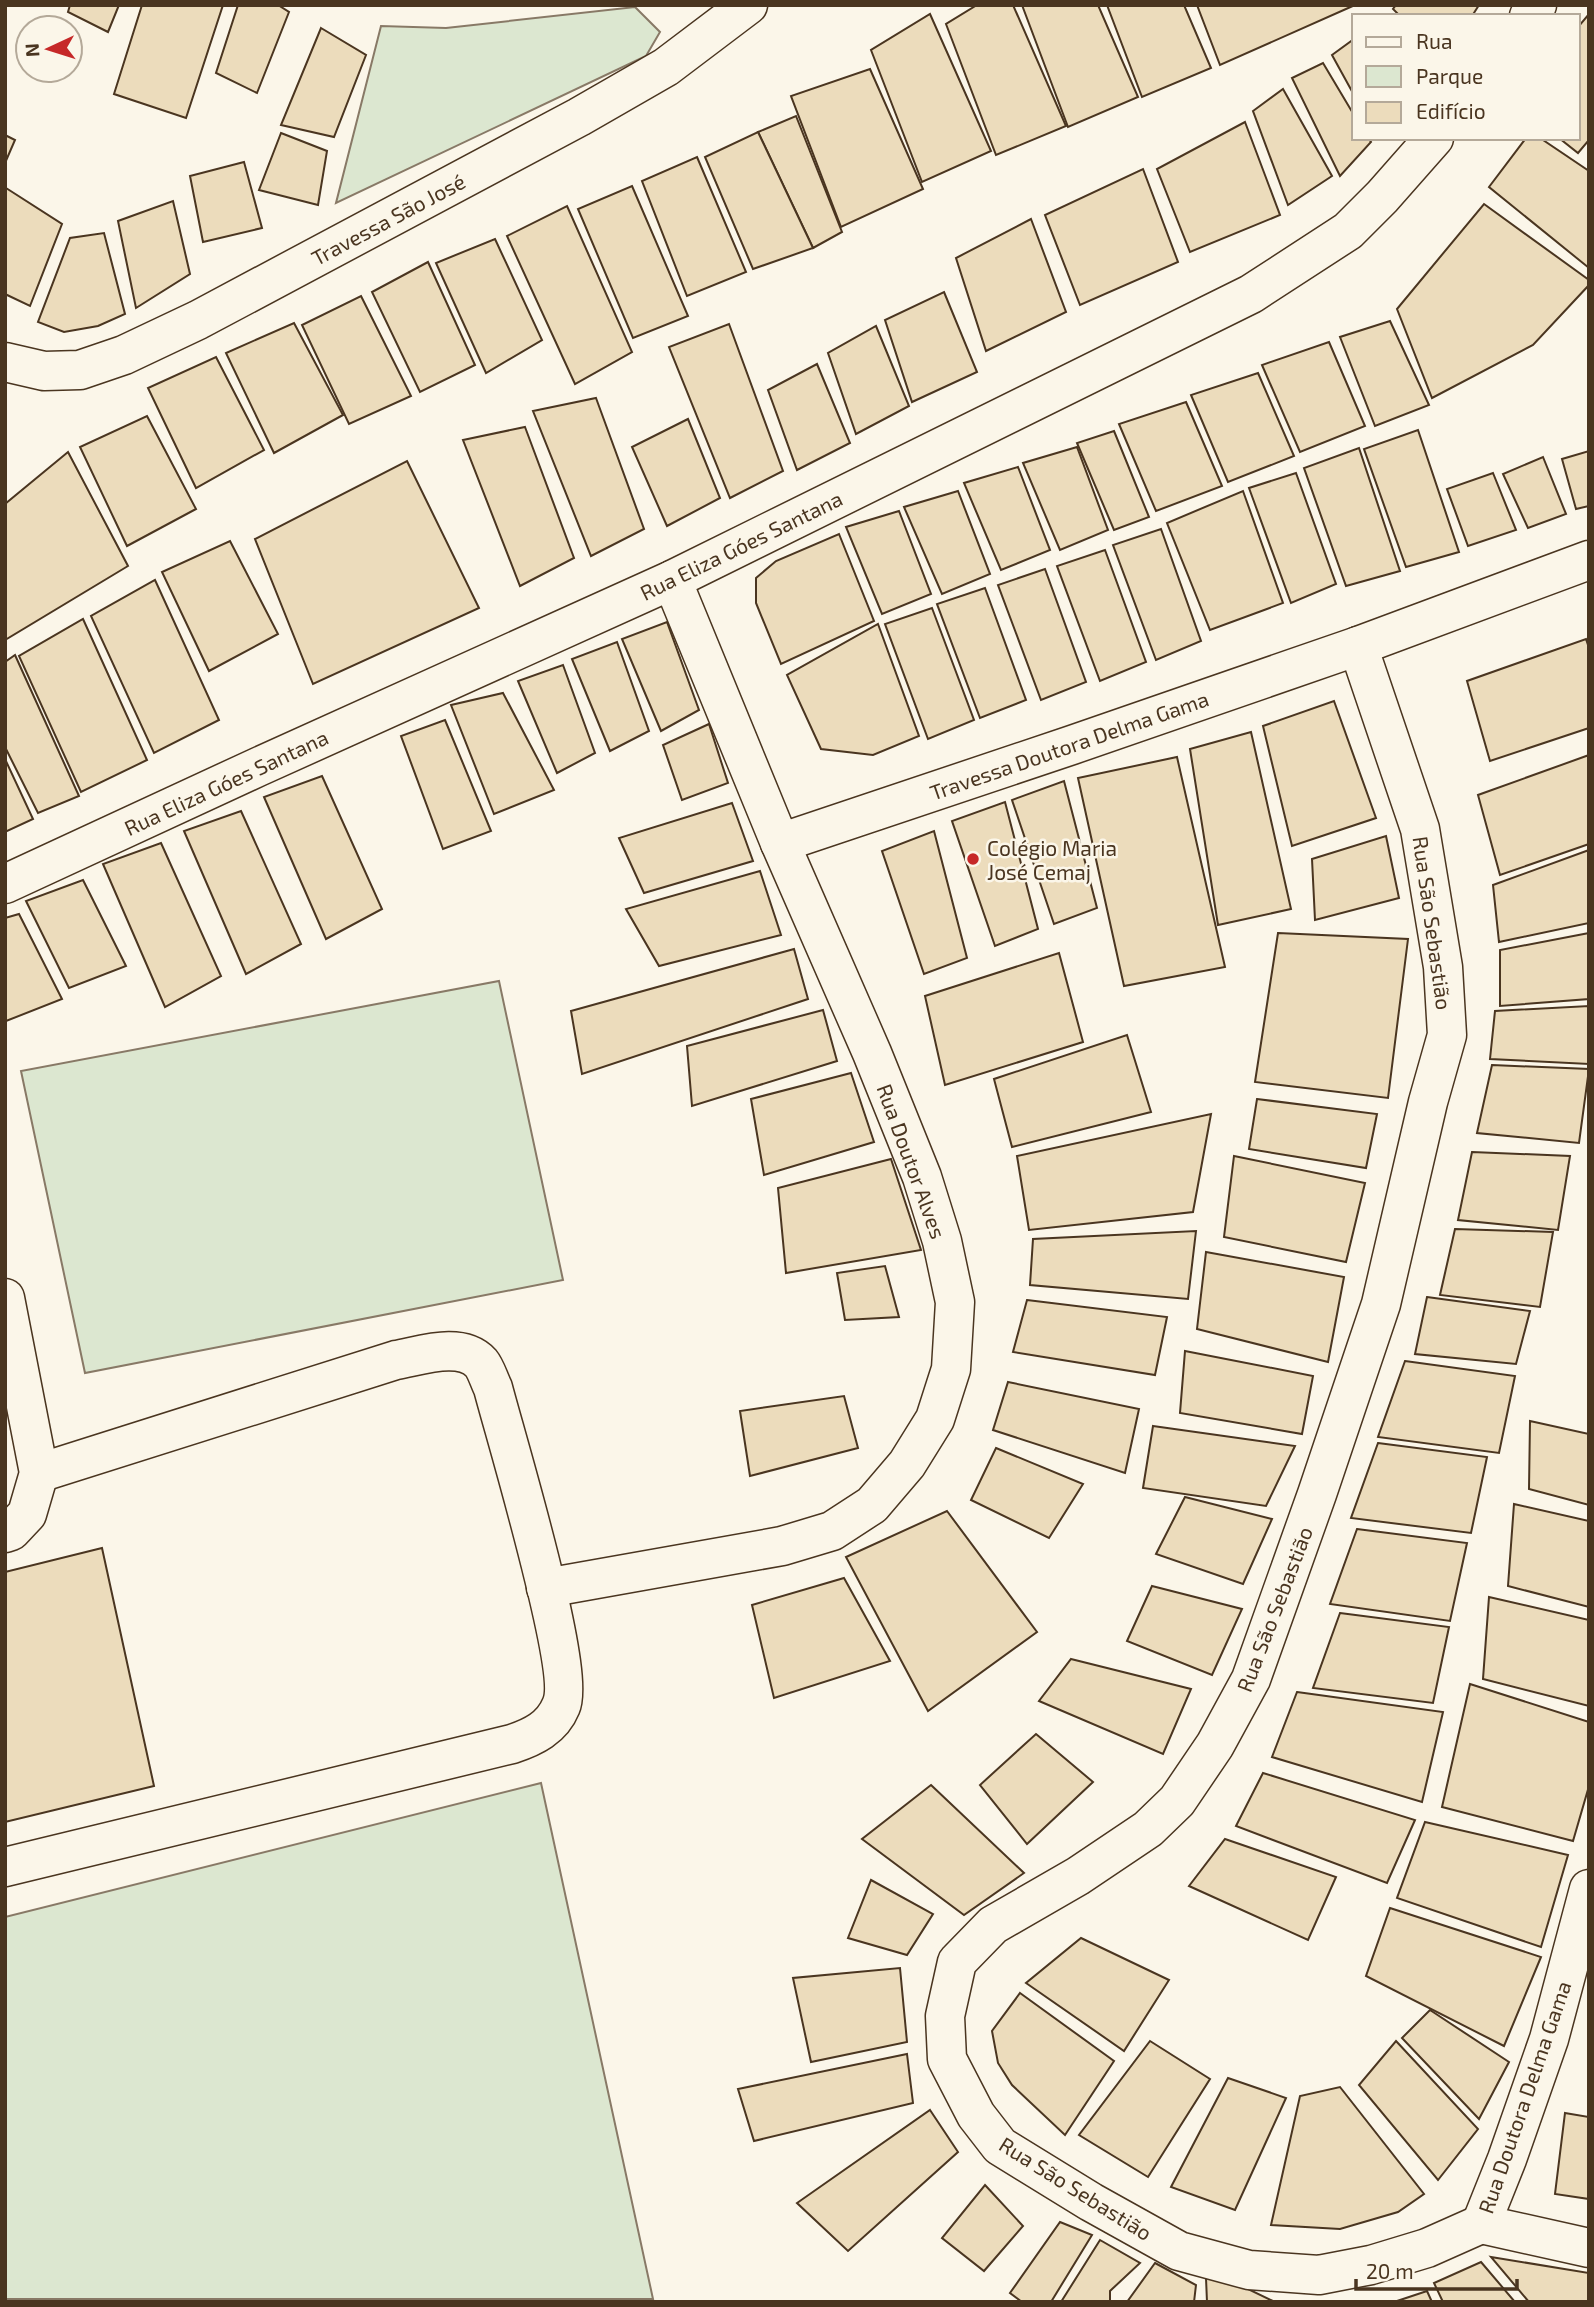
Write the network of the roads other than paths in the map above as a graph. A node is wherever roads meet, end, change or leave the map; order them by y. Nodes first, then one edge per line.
1 (748, 5) edge
2 (1432, 140) edge
3 (5, 362) edge
4 (1589, 560) edge
5 (671, 580) junction
6 (1358, 646) junction
7 (780, 843) junction
8 (5, 884) edge
9 (5, 1298) edge
10 (39, 1473) junction
11 (5, 1533) edge
12 (546, 1588) junction
13 (5, 1867) edge
14 (1589, 1889) edge
15 (1481, 2224) junction
16 (1589, 2248) edge

1 - 3 street, Travessa São José
2 - 5 street, Rua Eliza Góes Santana
4 - 6 street
5 - 7 street, Rua Doutor Alves
5 - 8 street, Rua Eliza Góes Santana
6 - 7 street, Travessa Doutora Delma Gama
6 - 15 street, Rua São Sebastião
7 - 12 street, Rua Doutor Alves
9 - 10 street
10 - 11 street
10 - 12 street
12 - 13 street
14 - 15 street, Rua Doutora Delma Gama
15 - 16 street

